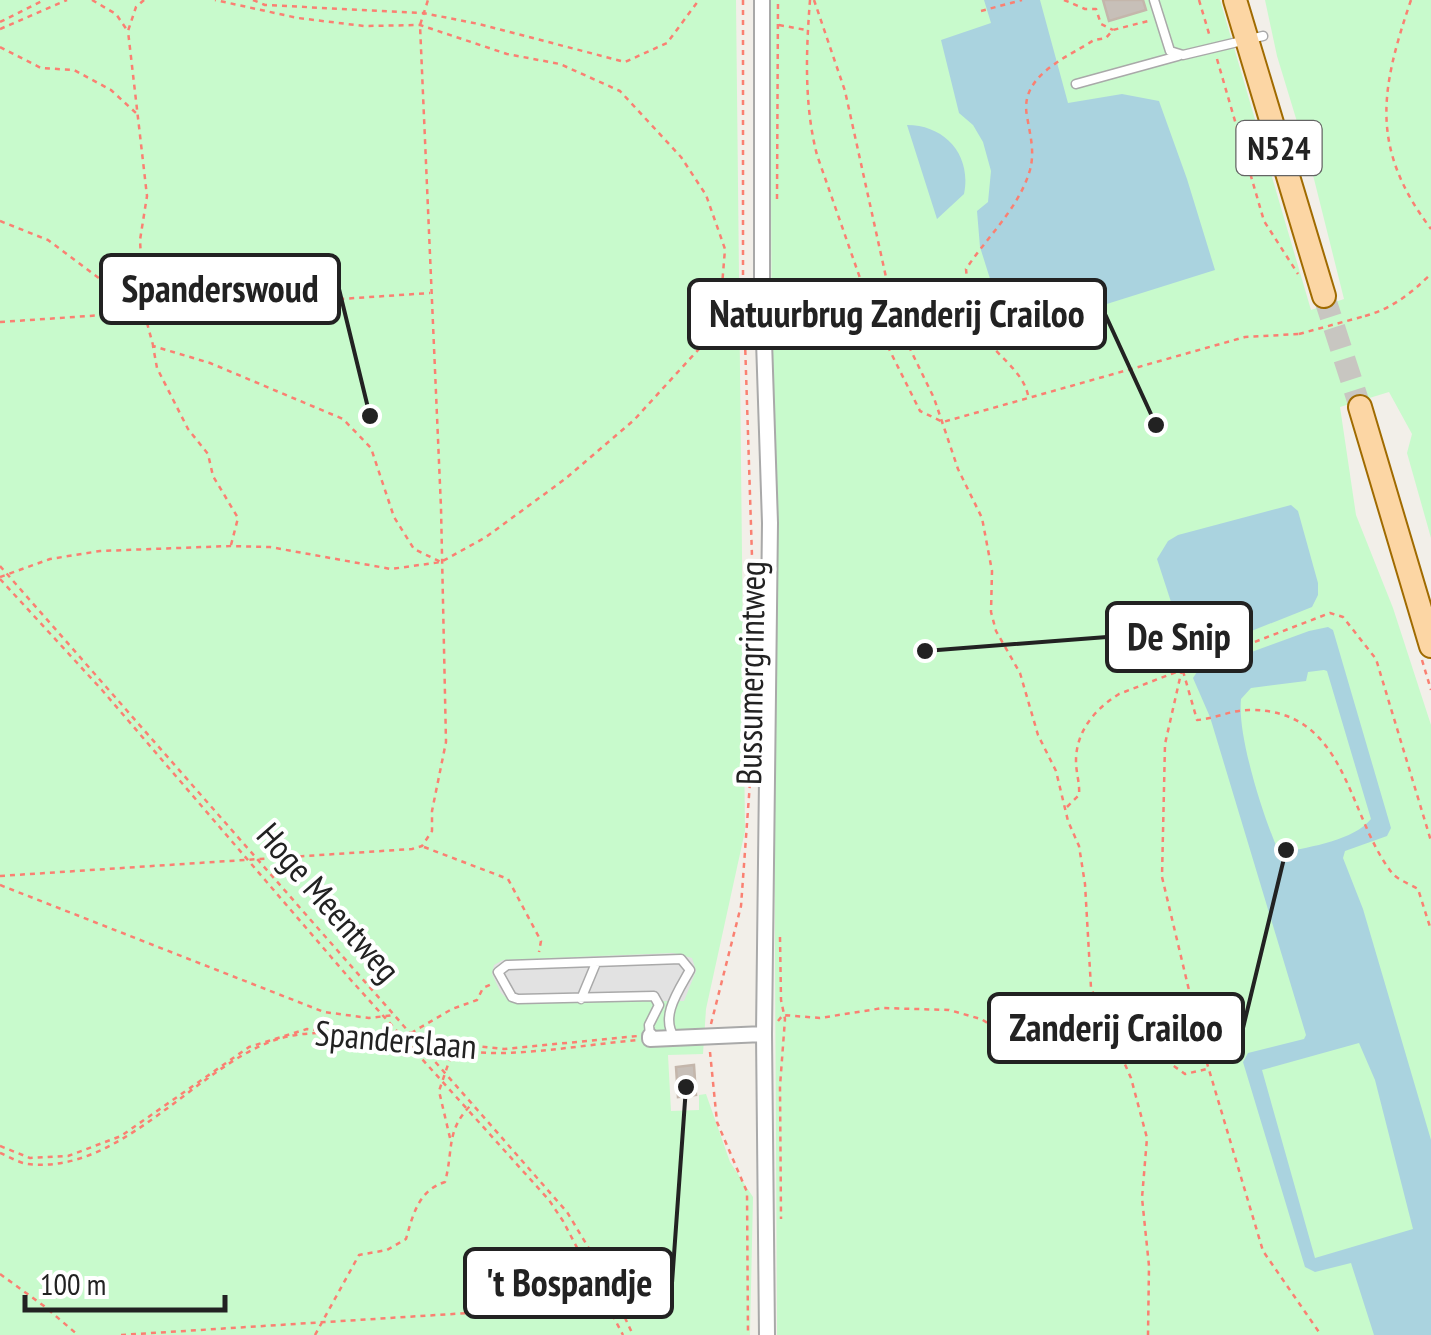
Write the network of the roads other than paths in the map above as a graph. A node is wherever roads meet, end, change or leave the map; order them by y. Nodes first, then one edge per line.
1 (762, 0) edge
2 (1154, 0) edge
3 (1235, 0) edge
4 (1255, 38) junction
5 (1182, 56) junction
6 (1076, 84) dead end
7 (1324, 296) tunnel mouth
8 (1360, 406) tunnel mouth
9 (1431, 646) edge
10 (596, 962) junction
11 (581, 999) junction
12 (764, 1034) junction
13 (650, 1038) joint
14 (675, 1038) junction
15 (768, 1335) edge

1 - 12 street, Bussumergrintweg
2 - 5 lane
3 - 4 main road, N524
4 - 5 lane
4 - 7 main road, N524
5 - 6 lane
8 - 9 main road
10 - 11 lane
10 - 11 lane
10 - 14 lane
11 - 13 lane
12 - 14 street
12 - 15 street, Bussumergrintweg
13 - 14 street

